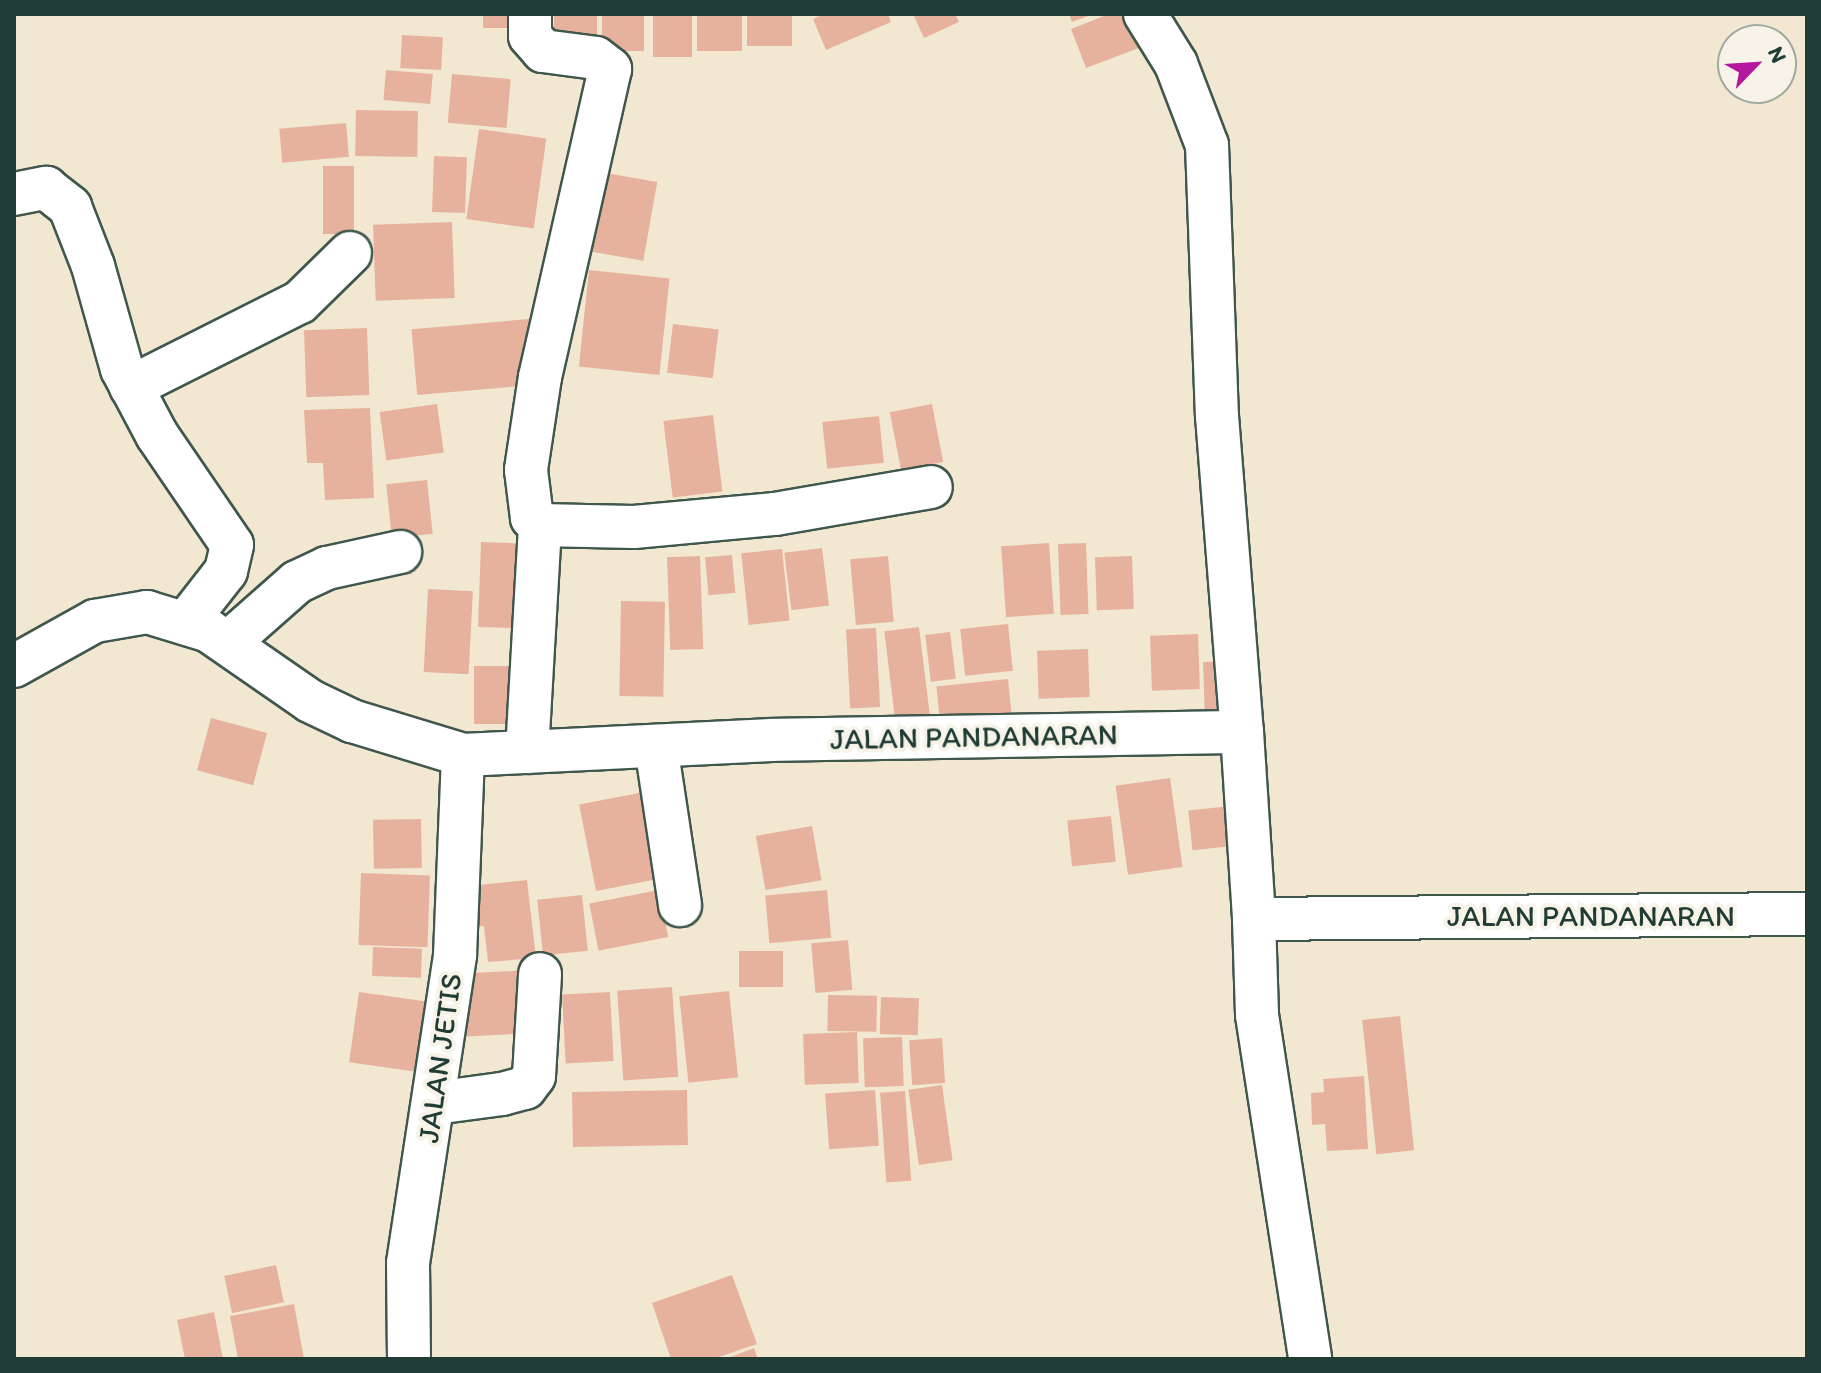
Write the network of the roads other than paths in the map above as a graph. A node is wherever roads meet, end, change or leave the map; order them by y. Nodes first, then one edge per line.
1 (530, 14) edge
2 (1145, 14) edge
3 (14, 194) edge
4 (350, 253) dead end
5 (131, 387) junction
6 (931, 487) dead end
7 (540, 525) junction
8 (400, 552) dead end
9 (187, 621) junction
10 (229, 642) junction
11 (14, 666) edge
12 (1242, 732) junction
13 (656, 746) junction
14 (527, 752) junction
15 (463, 755) junction
16 (680, 905) dead end
17 (1807, 914) edge
18 (1254, 919) junction
19 (540, 974) dead end
20 (435, 1103) junction
21 (409, 1359) edge
22 (1310, 1359) edge

1 - 7 street
2 - 12 street
3 - 5 street
4 - 5 street
5 - 9 street
6 - 7 street
7 - 14 street
8 - 10 street
9 - 10 street, JALAN PANDANARAN
9 - 11 street, JALAN PANDANARAN
10 - 15 street, JALAN PANDANARAN
12 - 13 street, JALAN PANDANARAN
12 - 18 street
13 - 14 street, JALAN PANDANARAN
13 - 16 street
14 - 15 street, JALAN PANDANARAN
15 - 20 street, JALAN JETIS
17 - 18 street, JALAN PANDANARAN
18 - 22 street
19 - 20 street
20 - 21 street, JALAN JETIS

